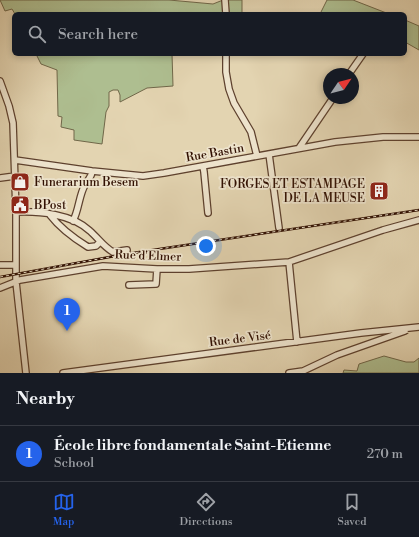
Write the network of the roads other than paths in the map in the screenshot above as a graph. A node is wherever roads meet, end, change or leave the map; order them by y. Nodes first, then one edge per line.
1 (225, 0) edge
2 (226, 12) edge
3 (226, 56) edge
4 (362, 56) edge
5 (353, 68) edge
6 (0, 81) edge
7 (329, 104) edge
8 (419, 137) edge
9 (299, 148) junction
10 (270, 154) junction
11 (257, 156) junction
12 (15, 160) junction
13 (203, 166) junction
14 (92, 171) junction
15 (15, 176) junction
16 (0, 178) edge
17 (16, 212) junction
18 (208, 213) dead end
19 (50, 215) junction
20 (419, 220) edge
21 (73, 221) junction
22 (279, 228) dead end
23 (100, 242) junction
24 (127, 250) dead end
25 (289, 262) junction
26 (0, 265) edge
27 (16, 265) junction
28 (157, 269) junction
29 (16, 282) junction
30 (129, 285) dead end
31 (0, 288) edge
32 (419, 327) edge
33 (409, 329) junction
34 (297, 342) junction
35 (26, 373) edge
36 (63, 373) edge
37 (289, 373) edge

1 - 2 street
3 - 11 street
4 - 5 street
6 - 12 street
7 - 9 street
8 - 9 street, Rue Bastin
9 - 10 street, Rue Bastin
10 - 11 street, Rue Bastin
10 - 22 street
11 - 13 street, Rue Bastin
12 - 14 street, Rue Bastin
12 - 15 street
13 - 14 street, Rue Bastin
13 - 18 street
14 - 21 street
15 - 16 street
15 - 17 street
17 - 19 street
17 - 27 street
19 - 21 street
19 - 23 street
20 - 25 street, Rue d'Elmer
21 - 23 street
23 - 24 street
25 - 28 street, Rue d'Elmer
25 - 34 street
26 - 27 street
27 - 29 street
28 - 29 street, Rue d'Elmer
28 - 30 street
29 - 31 street, Rue d'Elmer
29 - 35 street
32 - 33 street, Rue de Visé
33 - 34 street, Rue de Visé
33 - 37 street
34 - 36 street, Rue de Visé

